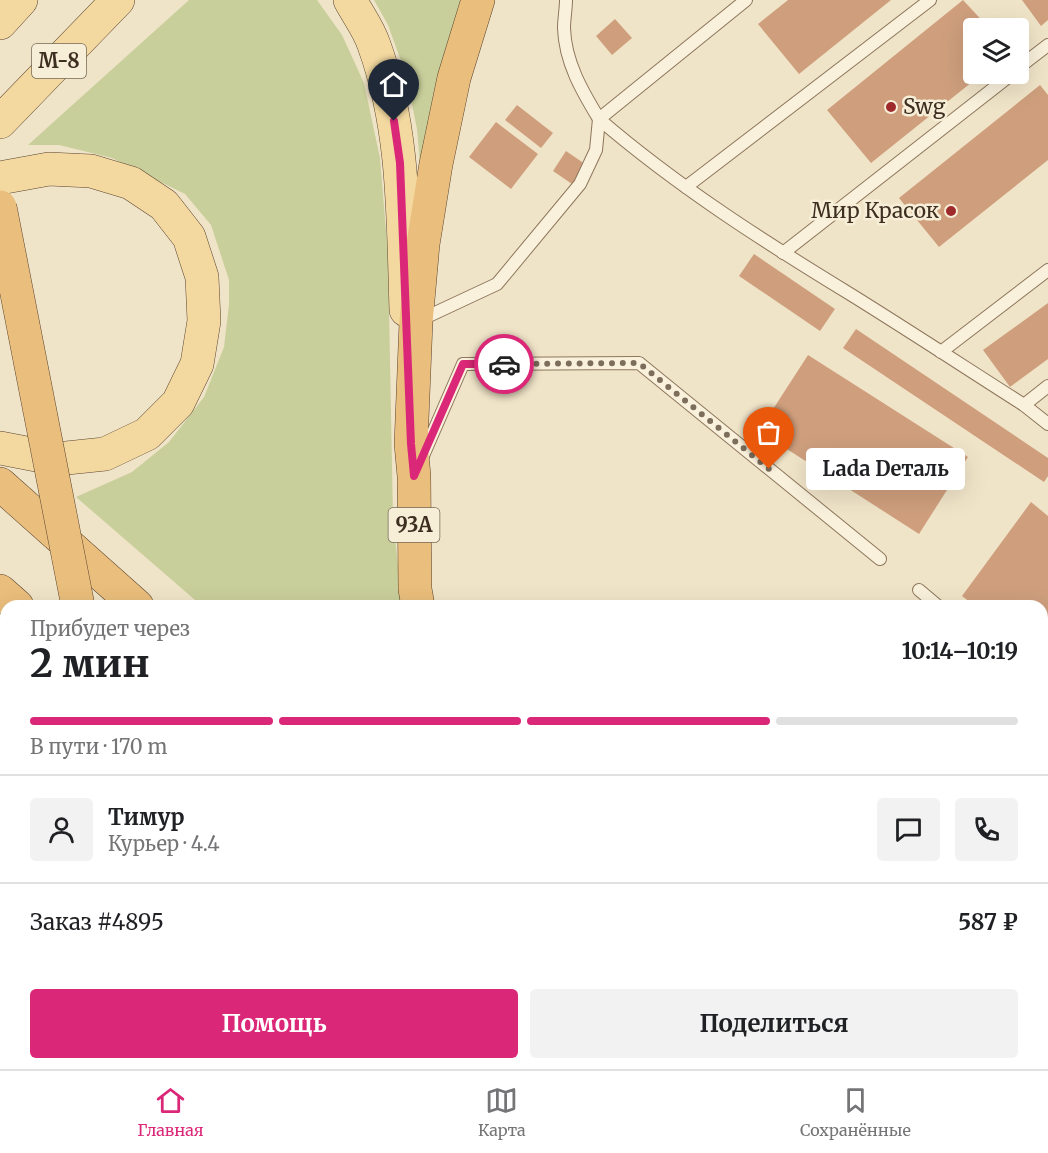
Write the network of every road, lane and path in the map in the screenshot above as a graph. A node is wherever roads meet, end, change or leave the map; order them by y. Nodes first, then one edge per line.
1 (21, 0) edge
2 (118, 0) edge
3 (350, 0) edge
4 (478, 0) edge
5 (566, 0) edge
6 (746, 0) edge
7 (930, 0) edge
8 (0, 23) edge
9 (1048, 45) edge
10 (1029, 60) edge
11 (999, 84) edge
12 (599, 119) junction
13 (0, 122) edge
14 (0, 179) edge
15 (686, 187) junction
16 (0, 207) edge
17 (783, 253) junction
18 (1048, 270) edge
19 (411, 315) junction
20 (941, 352) junction
21 (1048, 386) edge
22 (1023, 405) junction
23 (1048, 424) edge
24 (0, 448) edge
25 (414, 476) junction
26 (0, 484) edge
27 (880, 560) dead end
28 (919, 590) dead end
29 (77, 600) edge
30 (130, 600) edge
31 (417, 600) edge
32 (931, 600) edge

1 - 8 main road
2 - 13 main road, М-8
3 - 19 main road
4 - 19 highway, 93A
5 - 12 lane
6 - 12 lane
7 - 15 lane
9 - 10 lane
11 - 17 lane
12 - 15 lane
12 - 19 lane
14 - 24 main road
15 - 17 lane
16 - 29 highway, bridge
17 - 20 lane
18 - 20 lane
19 - 25 highway, 93A
20 - 22 lane
21 - 22 lane
22 - 23 lane
25 - 27 lane
25 - 31 highway, 93A
26 - 30 highway
28 - 32 lane

